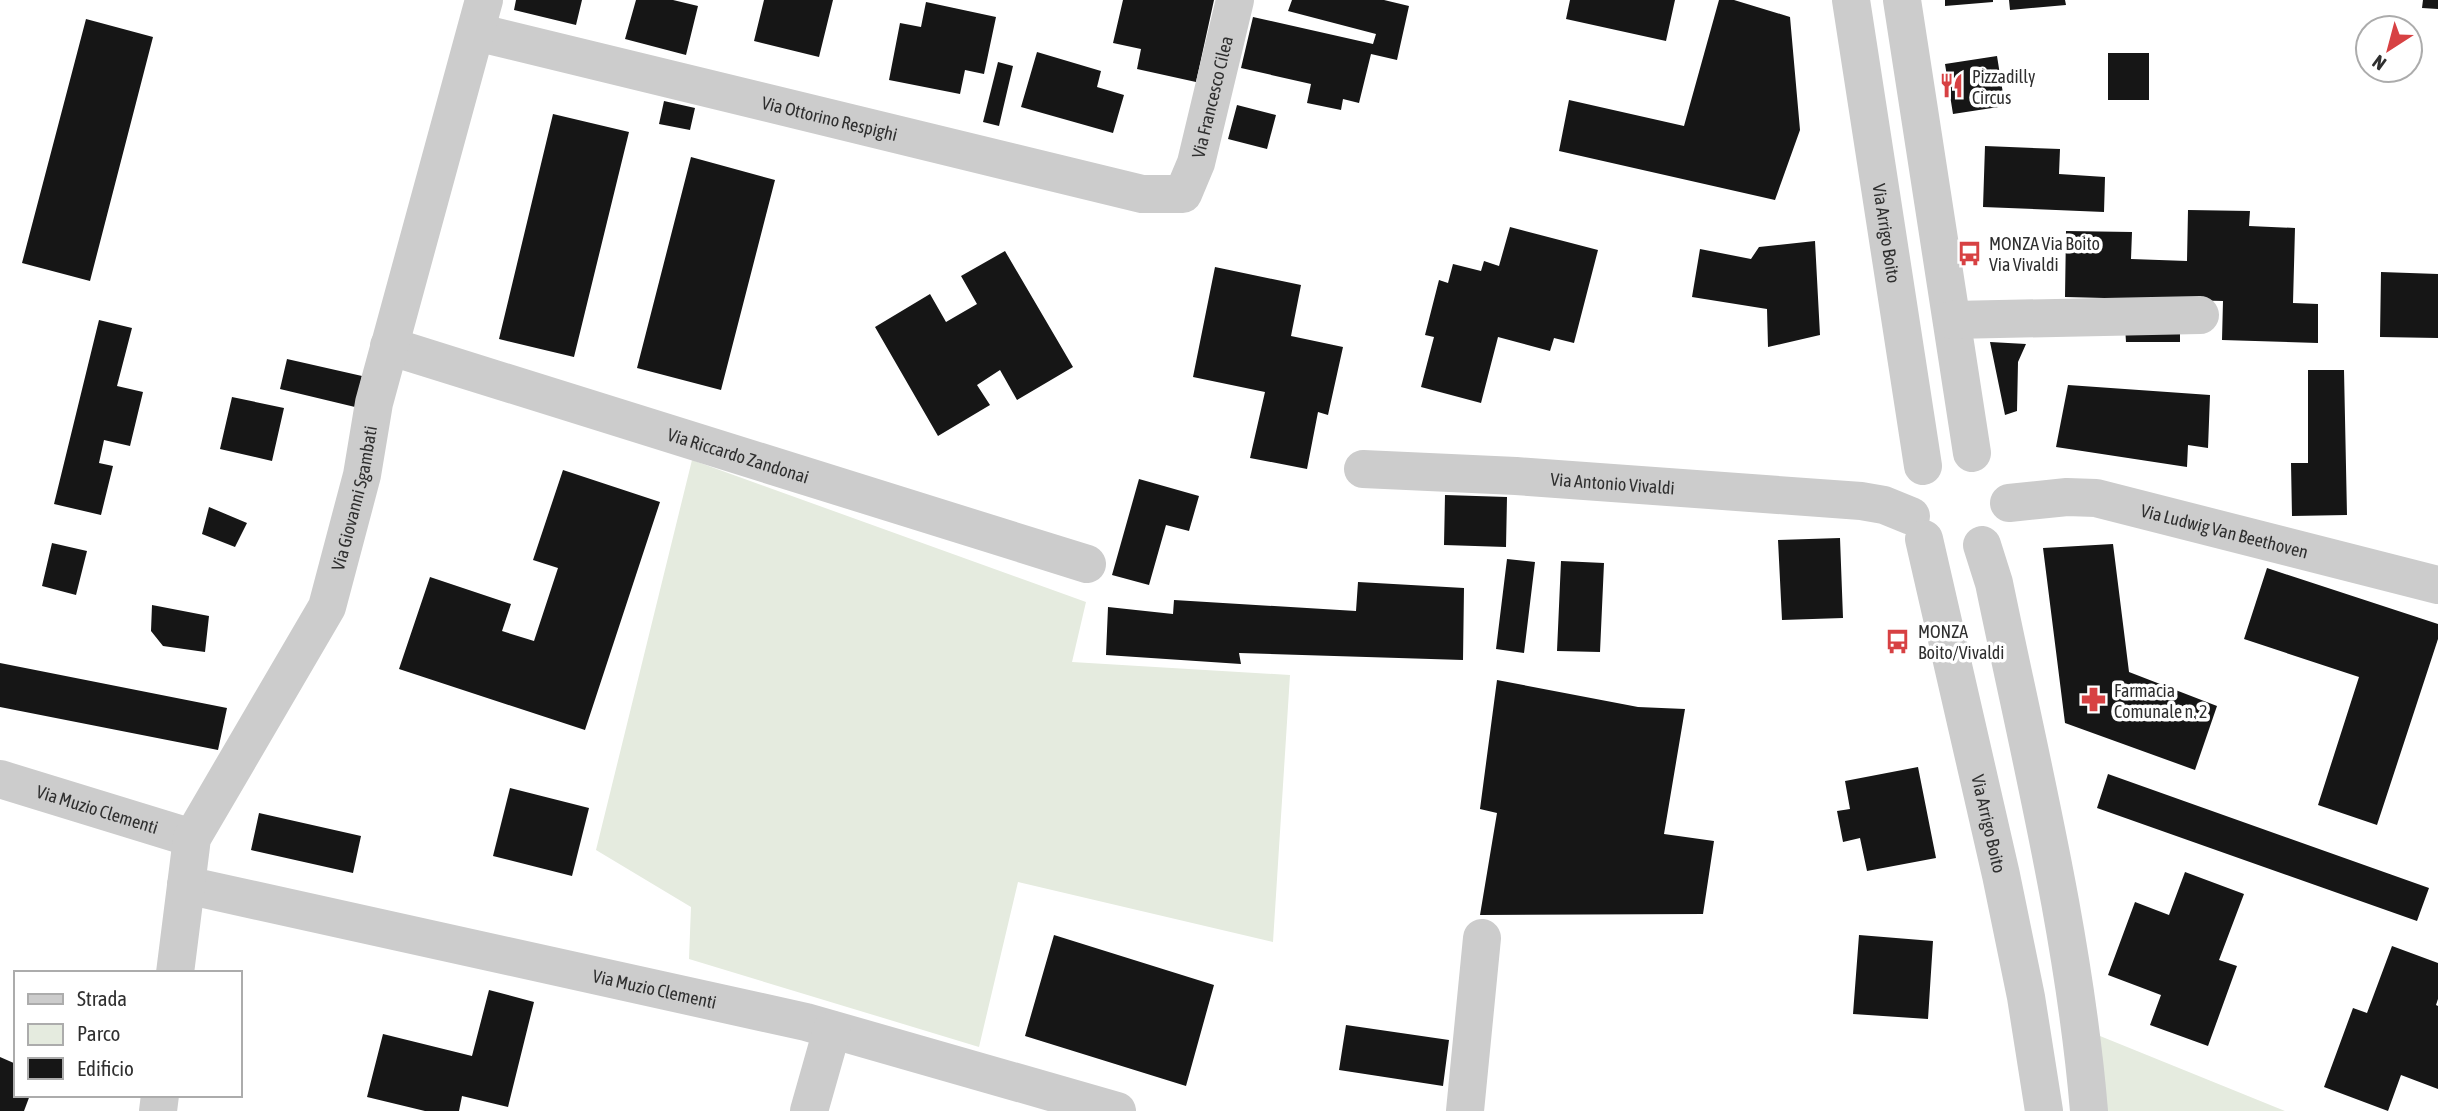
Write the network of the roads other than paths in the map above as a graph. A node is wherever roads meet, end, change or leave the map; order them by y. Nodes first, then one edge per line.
1 (1235, 0) edge
2 (1851, 0) edge
3 (1902, 0) edge
4 (480, 16) edge
5 (1183, 194) joint
6 (2200, 315) dead end
7 (1952, 320) junction
8 (389, 346) junction
9 (1972, 453) junction
10 (1363, 469) dead end
11 (1917, 501) junction
12 (2009, 503) junction
13 (1982, 545) junction
14 (1087, 564) dead end
15 (2438, 585) edge
16 (0, 779) edge
17 (192, 838) junction
18 (186, 885) junction
19 (1482, 938) dead end
20 (175, 971) edge
21 (832, 1030) junction
22 (808, 1111) edge
23 (1117, 1111) edge
24 (1465, 1111) edge
25 (2044, 1111) edge
26 (2089, 1111) edge

1 - 5 street, Via Francesco Cilea
2 - 11 street, Via Arrigo Boito
3 - 7 street
4 - 5 street, Via Ottorino Respighi
4 - 8 street, Via Giovanni Sgambati
6 - 7 street
7 - 9 street
8 - 14 street, Via Riccardo Zandonai
8 - 17 street, Via Giovanni Sgambati
9 - 11 street
9 - 12 street
10 - 11 street, Via Antonio Vivaldi
11 - 13 street
11 - 25 street, Via Arrigo Boito
12 - 13 street
12 - 15 street, Via Ludwig Van Beethoven
13 - 26 street
16 - 17 street, Via Muzio Clementi
17 - 18 street, Via Giovanni Sgambati
18 - 20 street, Via Giovanni Sgambati
18 - 21 street, Via Muzio Clementi
19 - 24 street
21 - 22 street
21 - 23 street, Via Muzio Clementi

